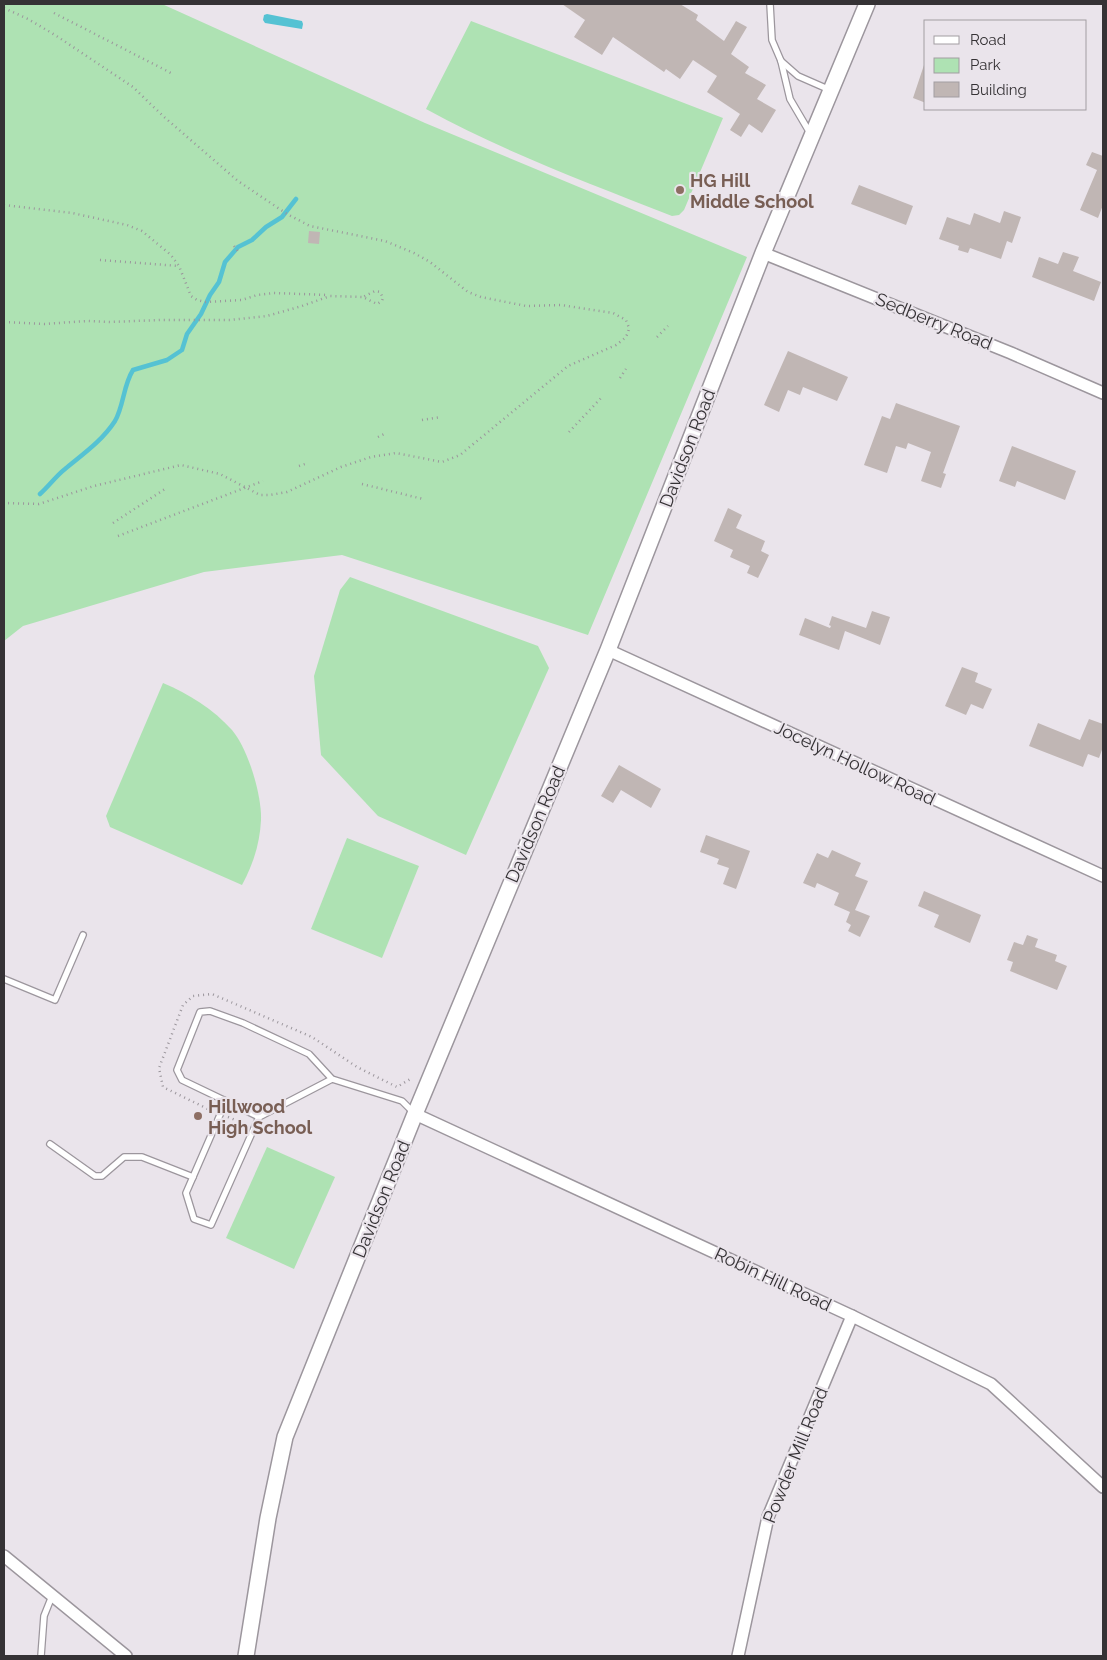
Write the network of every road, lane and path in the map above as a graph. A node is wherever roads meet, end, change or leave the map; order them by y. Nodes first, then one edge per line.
1 (770, 4) edge
2 (867, 4) edge
3 (4, 8) edge
4 (54, 12) dead end
5 (781, 61) junction
6 (171, 73) dead end
7 (831, 90) junction
8 (812, 136) junction
9 (4, 205) edge
10 (234, 246) dead end
11 (239, 253) dead end
12 (763, 253) junction
13 (100, 260) dead end
14 (179, 266) junction
15 (330, 296) junction
16 (363, 297) junction
17 (4, 322) edge
18 (668, 326) dead end
19 (658, 337) dead end
20 (626, 369) dead end
21 (620, 378) dead end
22 (1103, 393) edge
23 (602, 397) dead end
24 (441, 417) dead end
25 (422, 420) dead end
26 (569, 432) dead end
27 (384, 434) dead end
28 (378, 437) dead end
29 (305, 464) dead end
30 (300, 466) dead end
31 (263, 481) dead end
32 (362, 484) dead end
33 (246, 488) junction
34 (165, 489) dead end
35 (423, 499) dead end
36 (4, 502) edge
37 (113, 523) dead end
38 (118, 536) dead end
39 (608, 650) junction
40 (1103, 876) edge
41 (83, 935) dead end
42 (4, 979) edge
43 (412, 1078) dead end
44 (332, 1079) junction
45 (226, 1101) junction
46 (212, 1111) dead end
47 (415, 1114) junction
48 (227, 1117) dead end
49 (259, 1117) junction
50 (245, 1124) dead end
51 (50, 1144) dead end
52 (193, 1177) junction
53 (852, 1316) junction
54 (1103, 1488) edge
55 (4, 1556) edge
56 (52, 1596) junction
57 (41, 1656) edge
58 (126, 1656) edge
59 (246, 1656) edge
60 (738, 1656) edge

1 - 5 lane
2 - 7 street, Davidson Road
3 - 33 path
4 - 6 path
5 - 7 lane
5 - 8 lane
7 - 8 street, Davidson Road
8 - 12 street, Davidson Road
9 - 14 path
10 - 11 path
12 - 22 street, Sedberry Road
12 - 39 street, Davidson Road
13 - 14 path
14 - 15 path
15 - 16 path
15 - 17 path
16 - 16 path
18 - 19 path
20 - 21 path
23 - 26 path
24 - 25 path
27 - 28 path
29 - 30 path
31 - 33 path
32 - 35 path
33 - 36 path
33 - 38 path
34 - 37 path
39 - 40 street, Jocelyn Hollow Road
39 - 47 street, Davidson Road
41 - 42 lane
43 - 46 path
44 - 45 lane
44 - 47 lane
44 - 49 lane
45 - 49 lane
45 - 52 lane
47 - 53 street, Robin Hill Road
47 - 59 street, Davidson Road
48 - 50 path
49 - 52 lane
51 - 52 lane
53 - 54 street, Robin Hill Road
53 - 60 street, Powder Mill Road
55 - 56 street
56 - 57 lane
56 - 58 street

